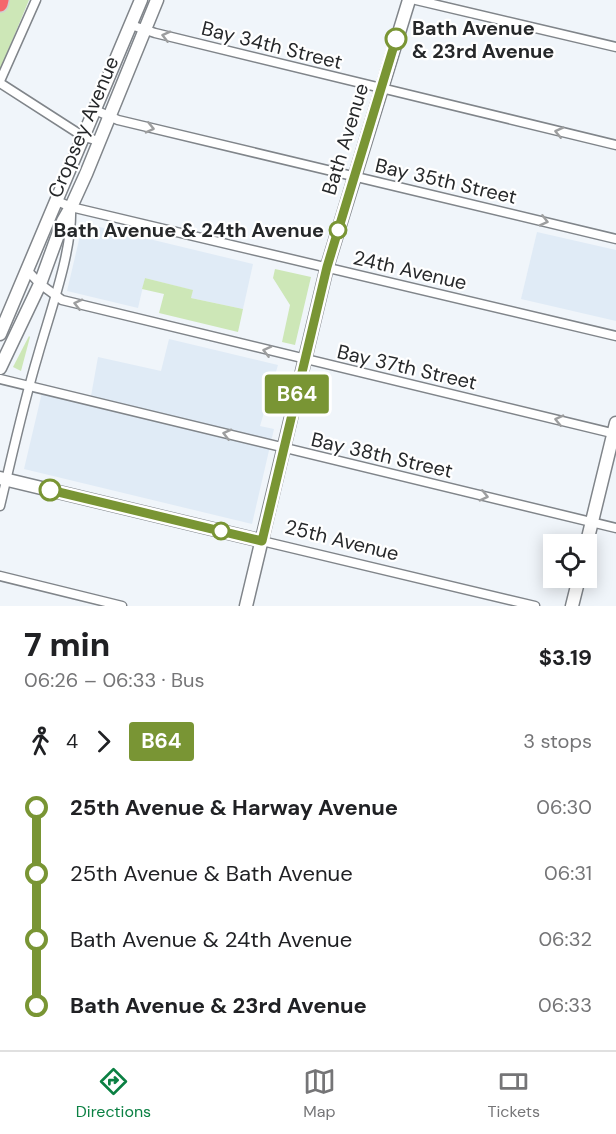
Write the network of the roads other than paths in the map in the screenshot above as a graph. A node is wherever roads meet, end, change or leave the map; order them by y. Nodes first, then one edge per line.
1 (36, 0) edge
2 (141, 0) edge
3 (157, 0) edge
4 (408, 0) edge
5 (416, 0) edge
6 (130, 25) junction
7 (144, 30) junction
8 (616, 47) edge
9 (0, 82) edge
10 (381, 89) junction
11 (95, 110) junction
12 (110, 116) junction
13 (84, 137) junction
14 (99, 141) junction
15 (616, 145) edge
16 (354, 176) junction
17 (57, 201) junction
18 (71, 207) junction
19 (616, 239) edge
20 (327, 267) junction
21 (26, 269) junction
22 (40, 284) junction
23 (55, 295) junction
24 (0, 334) edge
25 (616, 336) edge
26 (305, 360) junction
27 (0, 368) edge
28 (0, 379) edge
29 (29, 386) junction
30 (615, 430) edge
31 (284, 448) junction
32 (3, 479) edge
33 (0, 506) edge
34 (592, 522) junction
35 (616, 528) edge
36 (589, 534) edge
37 (262, 541) junction
38 (0, 576) edge
39 (576, 588) edge
40 (122, 606) edge
41 (246, 606) edge
42 (535, 606) edge
43 (572, 606) edge

1 - 9 street
2 - 6 street, Cropsey Avenue
3 - 7 street, Cropsey Avenue
4 - 10 street, Bath Avenue
5 - 8 street
6 - 7 street, Bay 34th Street
6 - 11 street, Cropsey Avenue
10 -> 7 street, Bay 34th Street
7 - 12 street, Cropsey Avenue
9 - 13 street
15 -> 10 street, Bay 34th Street
10 - 16 street, Bath Avenue
11 - 12 street, Bay 35th Street
11 - 13 street, Cropsey Avenue
12 - 14 street, Cropsey Avenue
12 -> 16 street, Bay 35th Street
13 - 14 street
13 - 17 street, Cropsey Avenue
14 - 18 street, Cropsey Avenue
16 -> 19 street, Bay 35th Street
16 - 20 street, Bath Avenue
17 - 18 street, 24th Avenue
17 - 21 street, Cropsey Avenue
18 - 20 street, 24th Avenue
18 - 22 street, Cropsey Avenue
18 - 23 street
20 - 25 street, 24th Avenue
20 - 26 street, Bath Avenue
21 - 22 street, Bay 37th Street
21 - 24 street, Cropsey Avenue
22 - 23 street, Bay 37th Street
22 - 27 street, Cropsey Avenue
26 -> 23 street, Bay 37th Street
23 - 29 street
30 -> 26 street, Bay 37th Street
26 - 31 street, Bath Avenue
28 - 29 street, Bay 38th Street
31 -> 29 street, Bay 38th Street
29 - 32 street
30 - 34 street
31 -> 34 street, Bay 38th Street
31 - 37 street, Bath Avenue
32 - 33 street
32 - 37 street, 25th Avenue
34 - 35 street, Bay 38th Street
34 - 36 street
37 - 41 street, Bath Avenue
37 - 42 street, 25th Avenue
38 - 40 street
39 - 43 street

